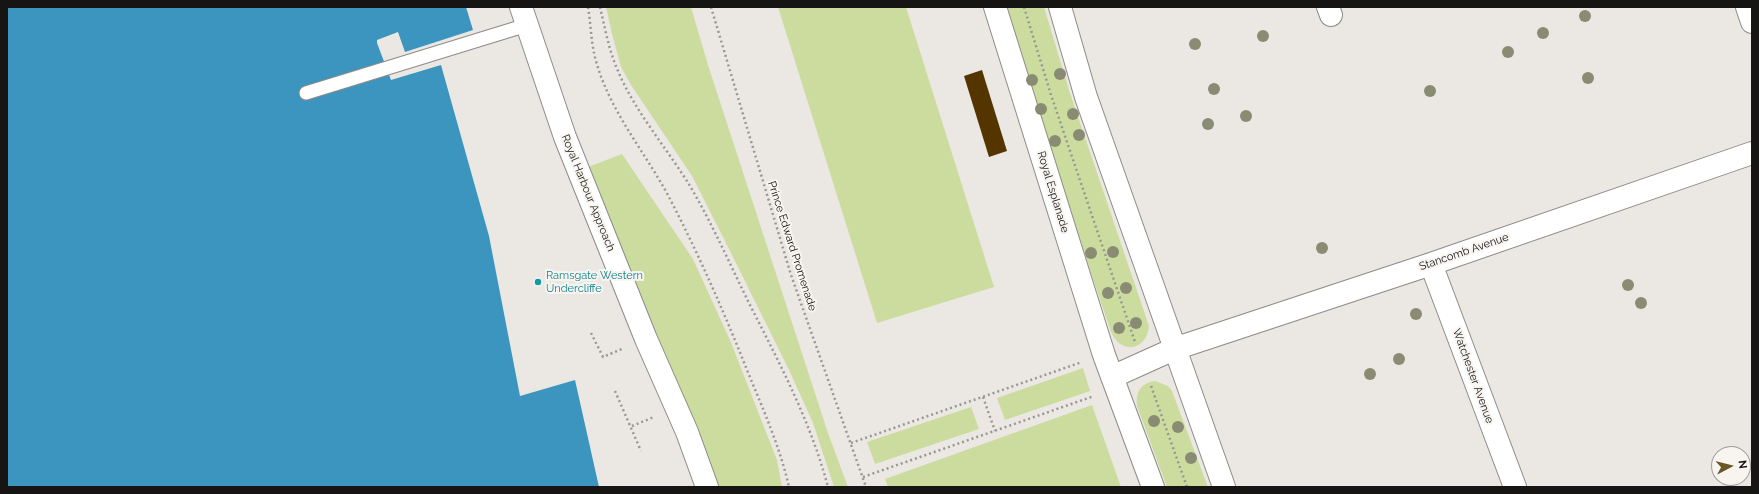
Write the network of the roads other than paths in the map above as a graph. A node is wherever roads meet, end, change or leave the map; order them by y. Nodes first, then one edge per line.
1 (995, 7) edge
2 (1060, 7) edge
3 (1747, 7) edge
4 (524, 16) edge
5 (1752, 22) edge
6 (306, 93) dead end
7 (1752, 153) edge
8 (1431, 264) junction
9 (1174, 349) junction
10 (1114, 383) junction
11 (707, 487) edge
12 (1153, 487) edge
13 (1224, 487) edge
14 (1515, 487) edge

1 - 10 main road, Royal Esplanade
2 - 9 main road
3 - 5 main road
4 - 6 lane
4 - 11 main road, Royal Harbour Approach
7 - 8 main road, Stancomb Avenue
8 - 9 main road, Stancomb Avenue
8 - 14 main road, Watchester Avenue
9 - 10 main road
9 - 13 main road
10 - 12 main road, Royal Esplanade

